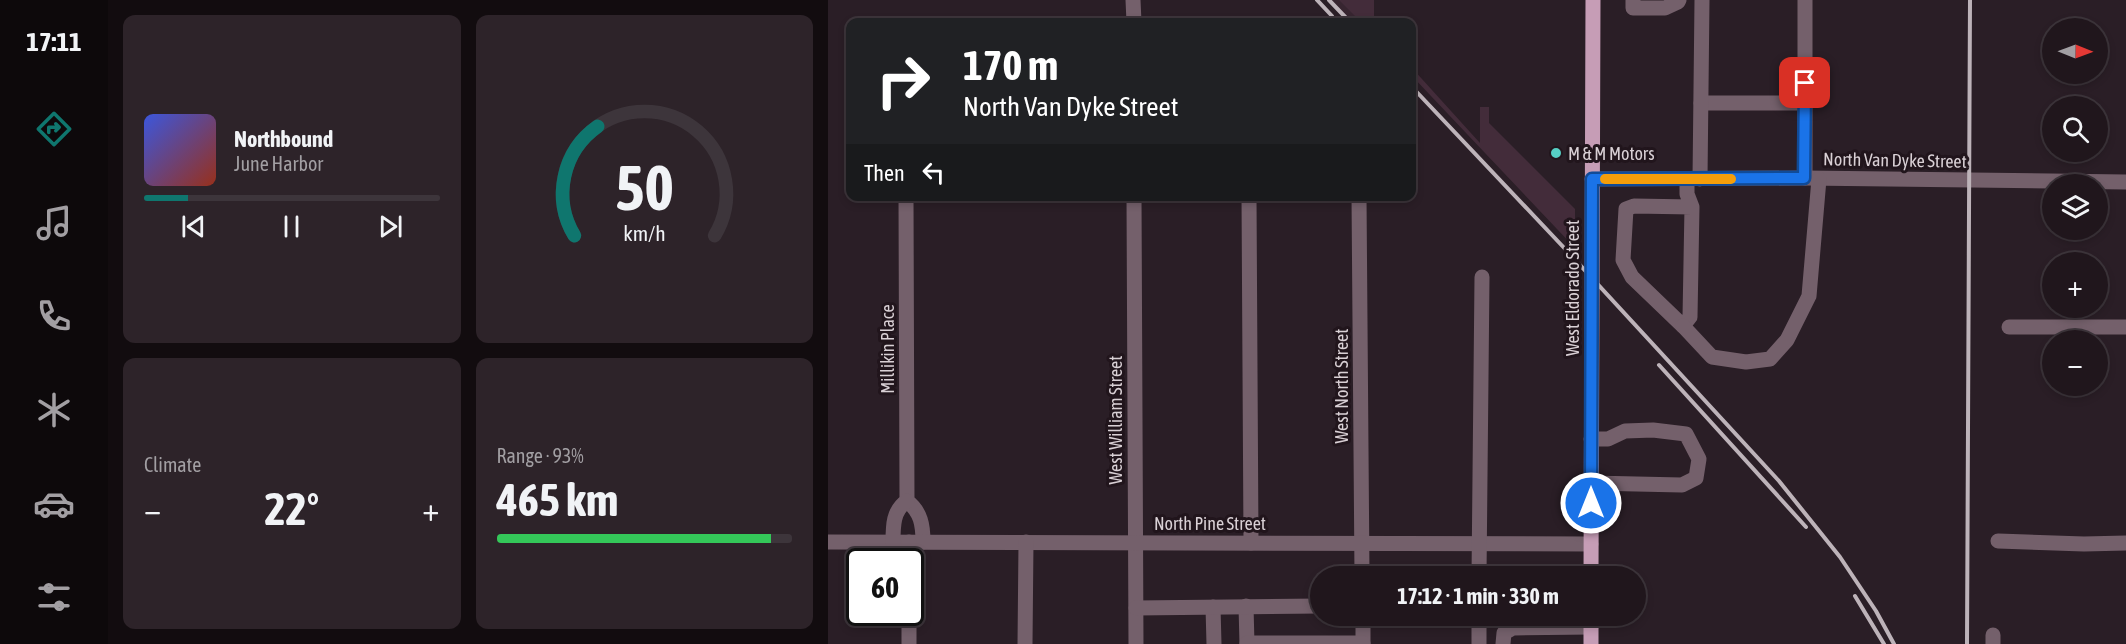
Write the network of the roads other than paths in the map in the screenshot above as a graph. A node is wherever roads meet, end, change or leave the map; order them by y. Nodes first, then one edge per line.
1 (1133, 0) edge
2 (1593, 0) edge
3 (1633, 0) edge
4 (1679, 0) edge
5 (1702, 0) edge
6 (1805, 0) edge
7 (1134, 18) edge
8 (1701, 103) junction
9 (1805, 103) junction
10 (1812, 178) junction
11 (1592, 179) junction
12 (1694, 179) junction
13 (2126, 182) edge
14 (906, 201) edge
15 (1134, 201) edge
16 (1249, 201) edge
17 (1359, 201) edge
18 (1692, 207) junction
19 (1482, 277) dead end
20 (1683, 326) junction
21 (2009, 327) dead end
22 (2126, 327) edge
23 (1591, 439) junction
24 (1591, 483) junction
25 (907, 501) junction
26 (1998, 541) dead end
27 (828, 542) edge
28 (893, 542) junction
29 (916, 542) junction
30 (1026, 542) junction
31 (1135, 542) junction
32 (1251, 543) junction
33 (2126, 543) edge
34 (1362, 544) junction
35 (1479, 544) junction
36 (1591, 544) junction
37 (914, 548) edge
38 (1362, 566) edge
39 (1479, 566) edge
40 (1591, 566) edge
41 (1214, 606) junction
42 (1246, 606) junction
43 (1310, 606) edge
44 (1136, 608) junction
45 (909, 626) edge
46 (1362, 626) edge
47 (1479, 626) edge
48 (1535, 626) edge
49 (1591, 626) edge
50 (1247, 643) edge
51 (909, 644) edge
52 (1025, 644) edge
53 (1136, 644) edge
54 (1214, 644) edge
55 (1363, 644) edge
56 (1479, 644) edge
57 (1503, 644) edge
58 (1591, 644) edge

1 - 7 street
2 - 11 main road, West Eldorado Street
3 - 4 street
5 - 8 street
6 - 9 street
8 - 9 street
8 - 12 street
9 - 10 street
10 - 12 street, North Van Dyke Street
10 - 13 street, North Van Dyke Street
10 - 20 street
11 - 12 street, North Van Dyke Street
11 - 23 main road, West Eldorado Street
12 - 18 street
14 - 25 street, Millikin Place
15 - 31 street, West William Street
16 - 32 street
17 - 34 street, West North Street
18 - 20 street
18 - 20 street
19 - 35 street
21 - 22 street
23 - 24 main road, West Eldorado Street
23 - 24 street
24 - 36 main road, West Eldorado Street
25 - 28 street, Millikin Place
25 - 29 street
26 - 33 street
27 - 28 street, North Pine Street
28 - 29 street, North Pine Street
29 - 30 street, North Pine Street
29 - 37 street
30 - 31 street, North Pine Street
30 - 52 street
31 - 32 street, North Pine Street
31 - 44 street, West William Street
32 - 34 street, North Pine Street
34 - 35 street, North Pine Street
34 - 38 street, West North Street
35 - 36 street, North Pine Street
35 - 39 street
36 - 40 main road, West Eldorado Street
41 - 42 street
41 - 44 street
41 - 54 street
42 - 43 street
42 - 50 street
44 - 53 street, West William Street
45 - 51 street
46 - 55 street
47 - 56 street
48 - 57 street
49 - 58 main road
50 - 55 street

